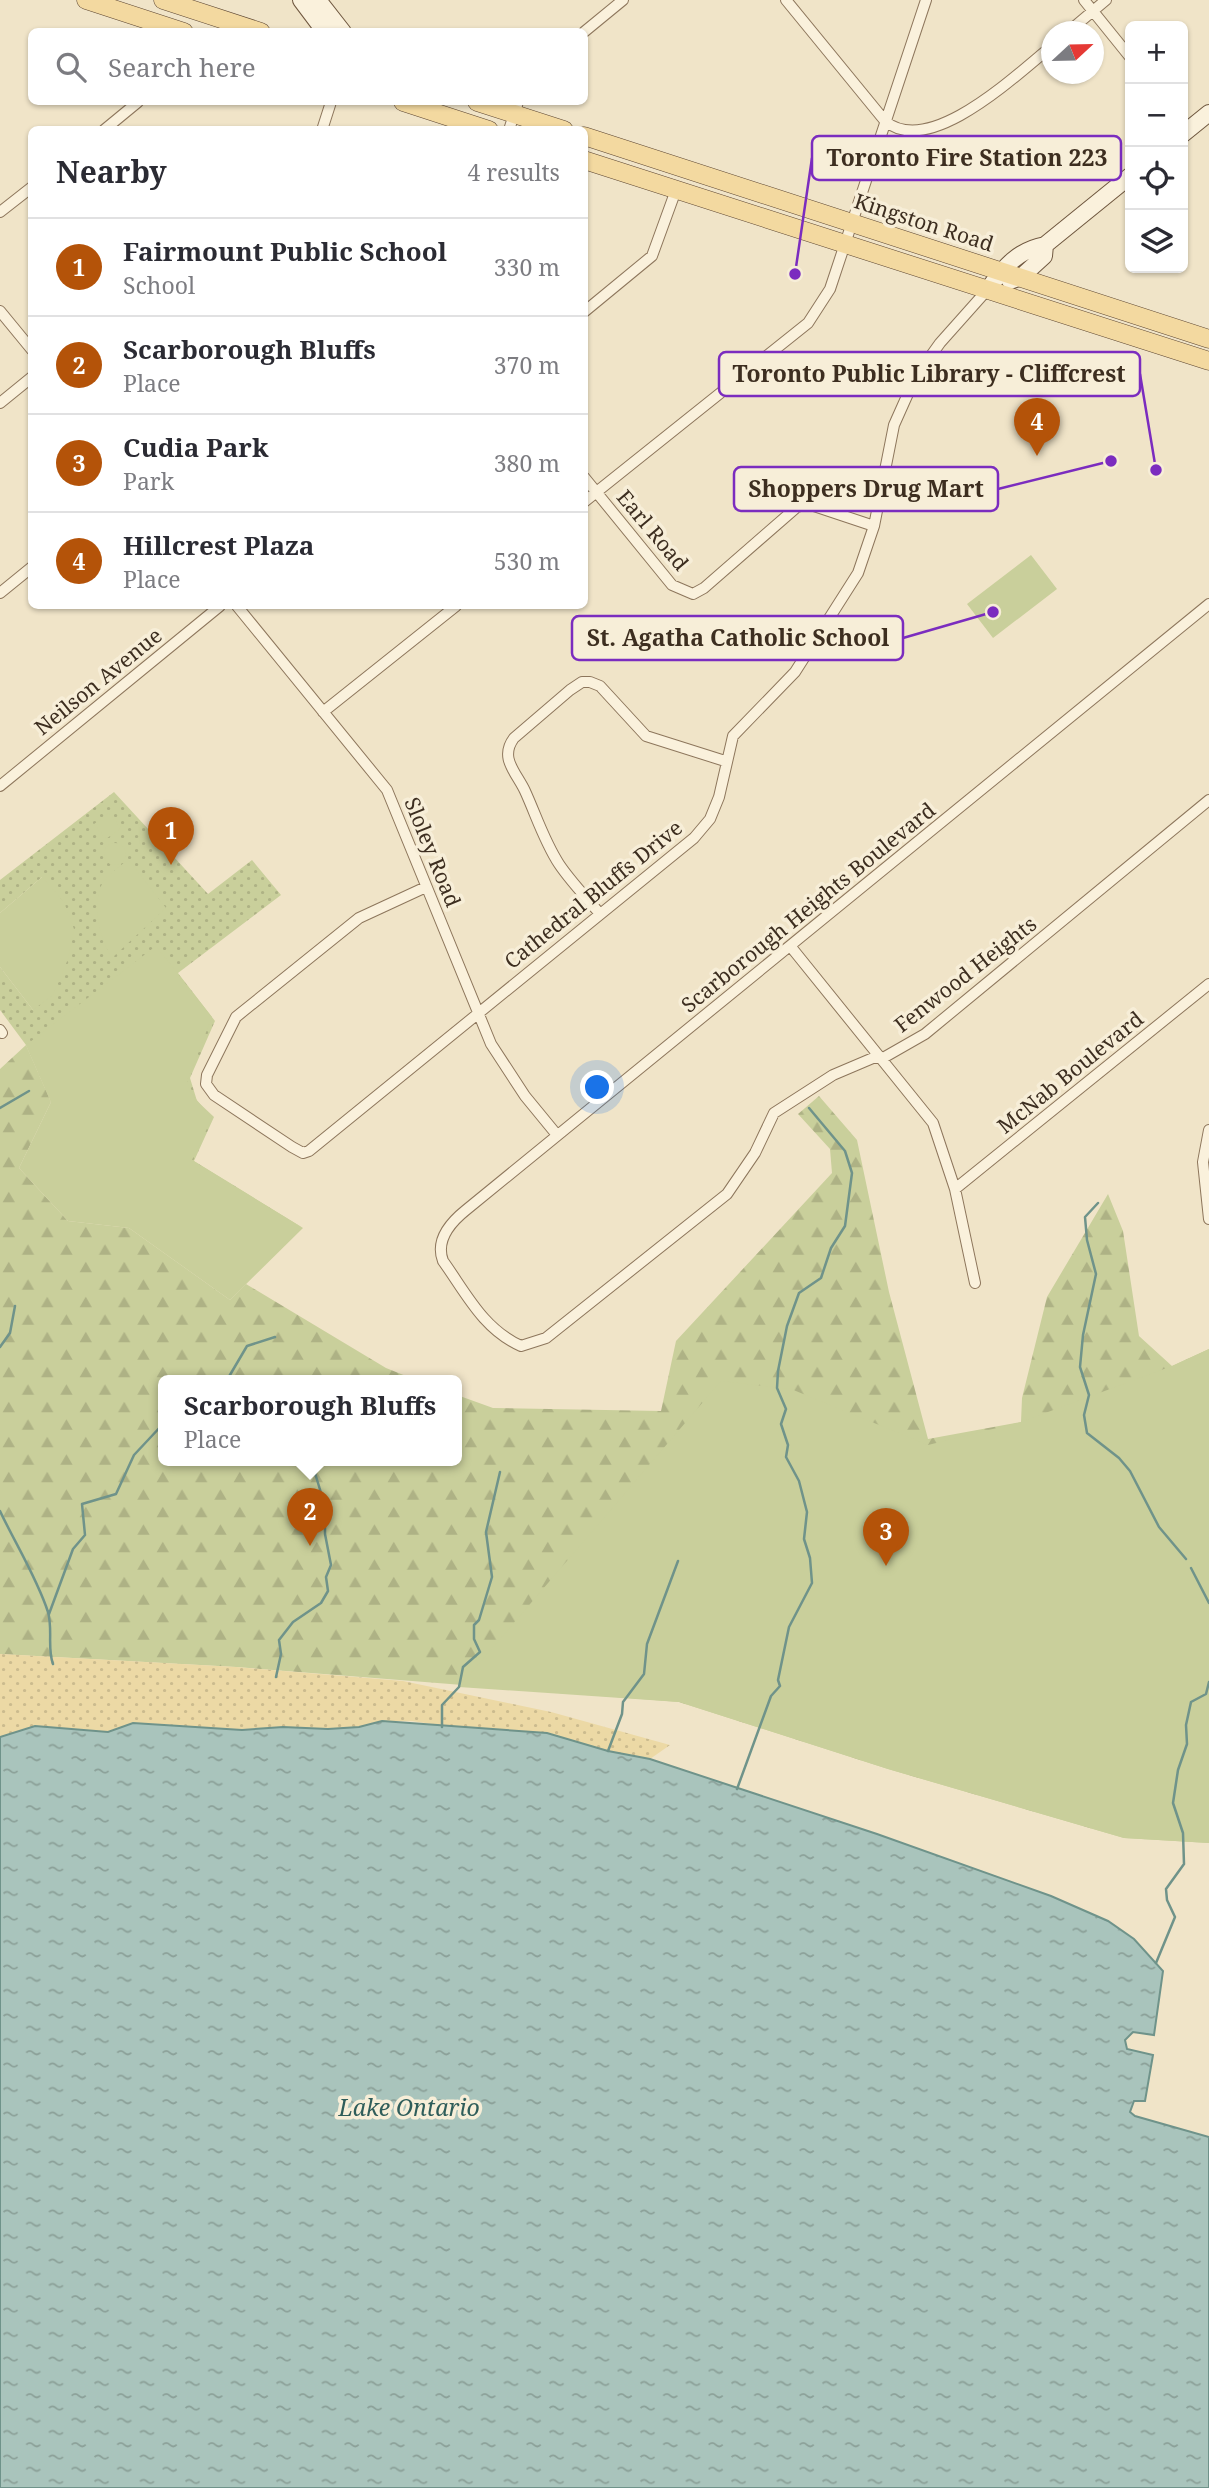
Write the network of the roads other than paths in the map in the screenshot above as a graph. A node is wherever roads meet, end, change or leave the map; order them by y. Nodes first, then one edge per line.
1 (86, 0) edge
2 (163, 0) edge
3 (301, 0) edge
4 (318, 0) edge
5 (623, 0) edge
6 (786, 0) edge
7 (926, 0) edge
8 (1084, 0) edge
9 (1106, 0) edge
10 (1093, 11) junction
11 (1081, 21) edge
12 (167, 28) edge
13 (249, 28) edge
14 (322, 28) edge
15 (340, 28) edge
16 (588, 29) edge
17 (1125, 51) edge
18 (1041, 55) edge
19 (134, 105) edge
20 (330, 105) edge
21 (412, 105) edge
22 (486, 105) edge
23 (1209, 113) edge
24 (514, 115) edge
25 (885, 121) junction
26 (109, 126) edge
27 (323, 126) edge
28 (477, 126) edge
29 (551, 126) edge
30 (1188, 126) edge
31 (588, 137) edge
32 (588, 161) edge
33 (1125, 180) edge
34 (28, 190) edge
35 (676, 190) junction
36 (0, 212) edge
37 (850, 222) junction
38 (844, 244) junction
39 (1045, 245) junction
40 (1001, 272) junction
41 (1021, 277) junction
42 (989, 288) junction
43 (588, 309) edge
44 (0, 311) edge
45 (1209, 339) edge
46 (28, 345) edge
47 (1209, 362) edge
48 (28, 380) edge
49 (0, 402) edge
50 (588, 482) edge
51 (597, 492) junction
52 (588, 499) edge
53 (874, 526) junction
54 (28, 570) edge
55 (0, 593) edge
56 (1209, 604) edge
57 (216, 609) edge
58 (239, 609) edge
59 (452, 609) edge
60 (324, 712) junction
61 (725, 761) junction
62 (0, 786) edge
63 (1209, 800) edge
64 (426, 887) junction
65 (600, 914) junction
66 (791, 947) junction
67 (1209, 984) edge
68 (478, 1014) junction
69 (883, 1058) junction
70 (1209, 1130) edge
71 (557, 1135) junction
72 (955, 1189) junction
73 (1209, 1219) edge
74 (441, 1247) joint
75 (975, 1283) dead end

1 - 12 main road
2 - 13 main road
3 - 14 street
4 - 15 street
5 - 16 street
6 - 25 street
7 - 25 street
8 - 10 street
9 - 10 street
10 - 11 street
10 - 17 street
18 - 25 street
19 - 26 street
20 - 27 street
21 - 28 main road
22 - 24 main road
23 - 30 street
24 - 29 main road
25 - 37 street
31 - 37 main road, Kingston Road
32 - 35 main road, Kingston Road
33 - 39 street
34 - 36 street
35 - 38 main road, Kingston Road
35 - 43 street
37 - 38 street
37 - 40 main road, Kingston Road
38 - 42 main road, Kingston Road
38 - 51 street
39 - 40 street
39 - 41 street
40 - 41 main road, Kingston Road
40 - 42 street
41 - 42 street
41 - 45 main road, Kingston Road
42 - 47 main road, Kingston Road
42 - 53 street, Cathedral Bluffs Drive
44 - 46 street
48 - 49 street
50 - 51 street, Earl Road
51 - 52 street
51 - 53 street, Earl Road
53 - 61 street, Cathedral Bluffs Drive
54 - 55 street
56 - 66 street, Scarborough Heights Boulevard
57 - 62 street, Neilson Avenue
58 - 60 street, Sloley Road
59 - 60 street
60 - 64 street, Sloley Road
61 - 65 street, Cathedral Bluffs Drive
61 - 65 street
63 - 69 street, Fenwood Heights
64 - 68 street, Sloley Road
64 - 68 street, Cathedral Bluffs Drive
65 - 68 street, Cathedral Bluffs Drive
66 - 69 street
66 - 71 street, Scarborough Heights Boulevard
67 - 72 street, McNab Boulevard
68 - 71 street, Sloley Road
69 - 72 street
69 - 74 street, Fenwood Heights
70 - 73 street
71 - 74 street, Scarborough Heights Boulevard
72 - 75 street

